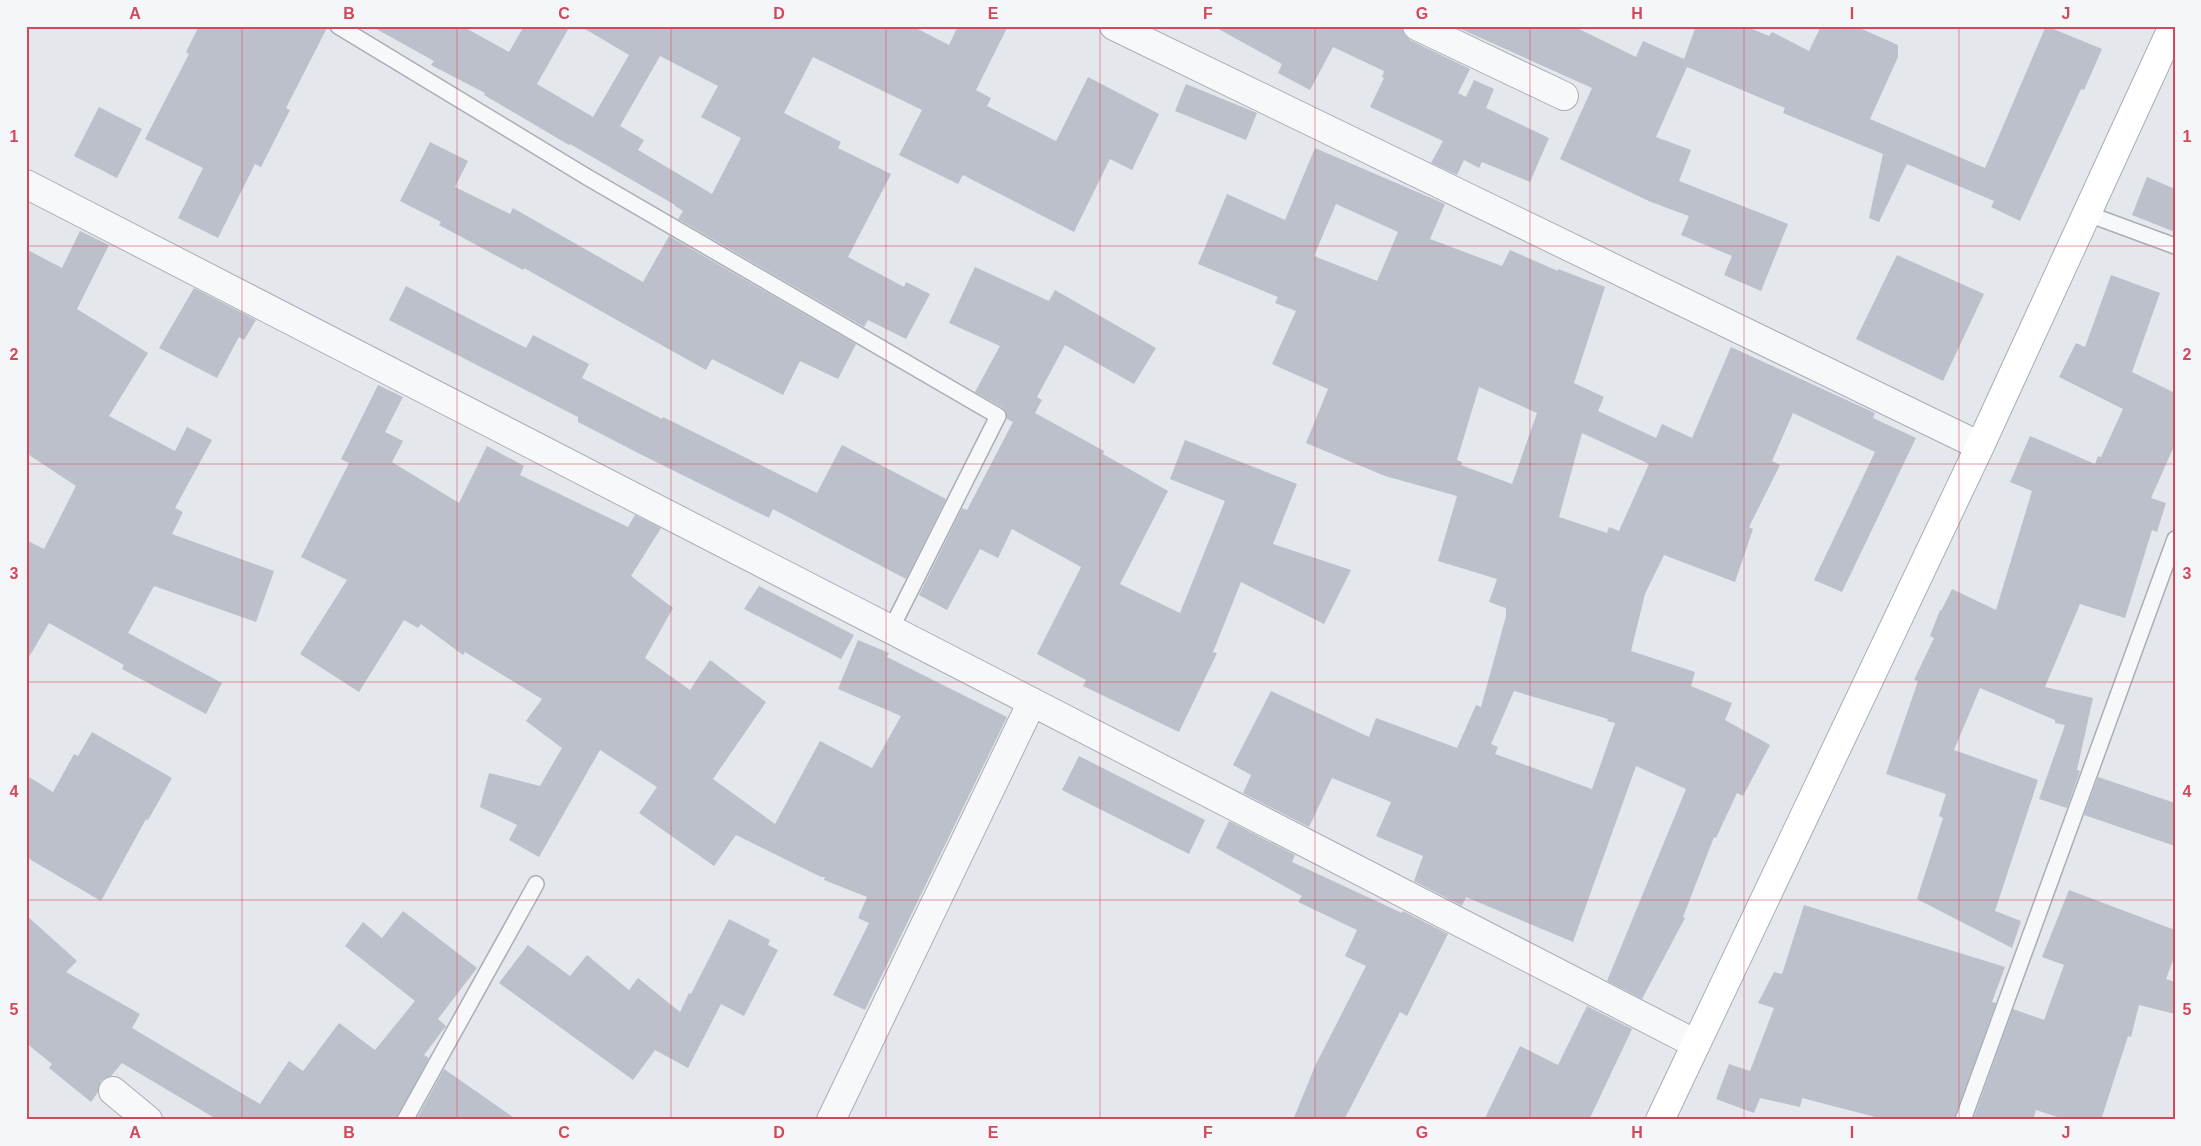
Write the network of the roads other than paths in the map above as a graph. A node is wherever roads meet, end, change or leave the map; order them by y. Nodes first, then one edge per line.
1 (338, 26) edge
2 (1114, 26) edge
3 (1417, 26) edge
4 (2173, 26) edge
5 (1564, 96) dead end
6 (26, 184) edge
7 (2088, 214) junction
8 (2175, 246) edge
9 (1980, 446) junction
10 (2175, 539) edge
11 (891, 629) junction
12 (1032, 702) junction
13 (536, 884) dead end
14 (1696, 1044) junction
15 (113, 1091) dead end
16 (148, 1120) edge
17 (406, 1120) edge
18 (831, 1120) edge
19 (1660, 1120) edge
20 (1963, 1120) edge

1 - 11 lane
2 - 9 street
3 - 5 street
4 - 7 street
6 - 11 street
7 - 8 lane
7 - 9 street
9 - 14 street
10 - 20 lane
11 - 12 street
12 - 14 street
12 - 18 street
13 - 17 lane
14 - 19 street
15 - 16 street

